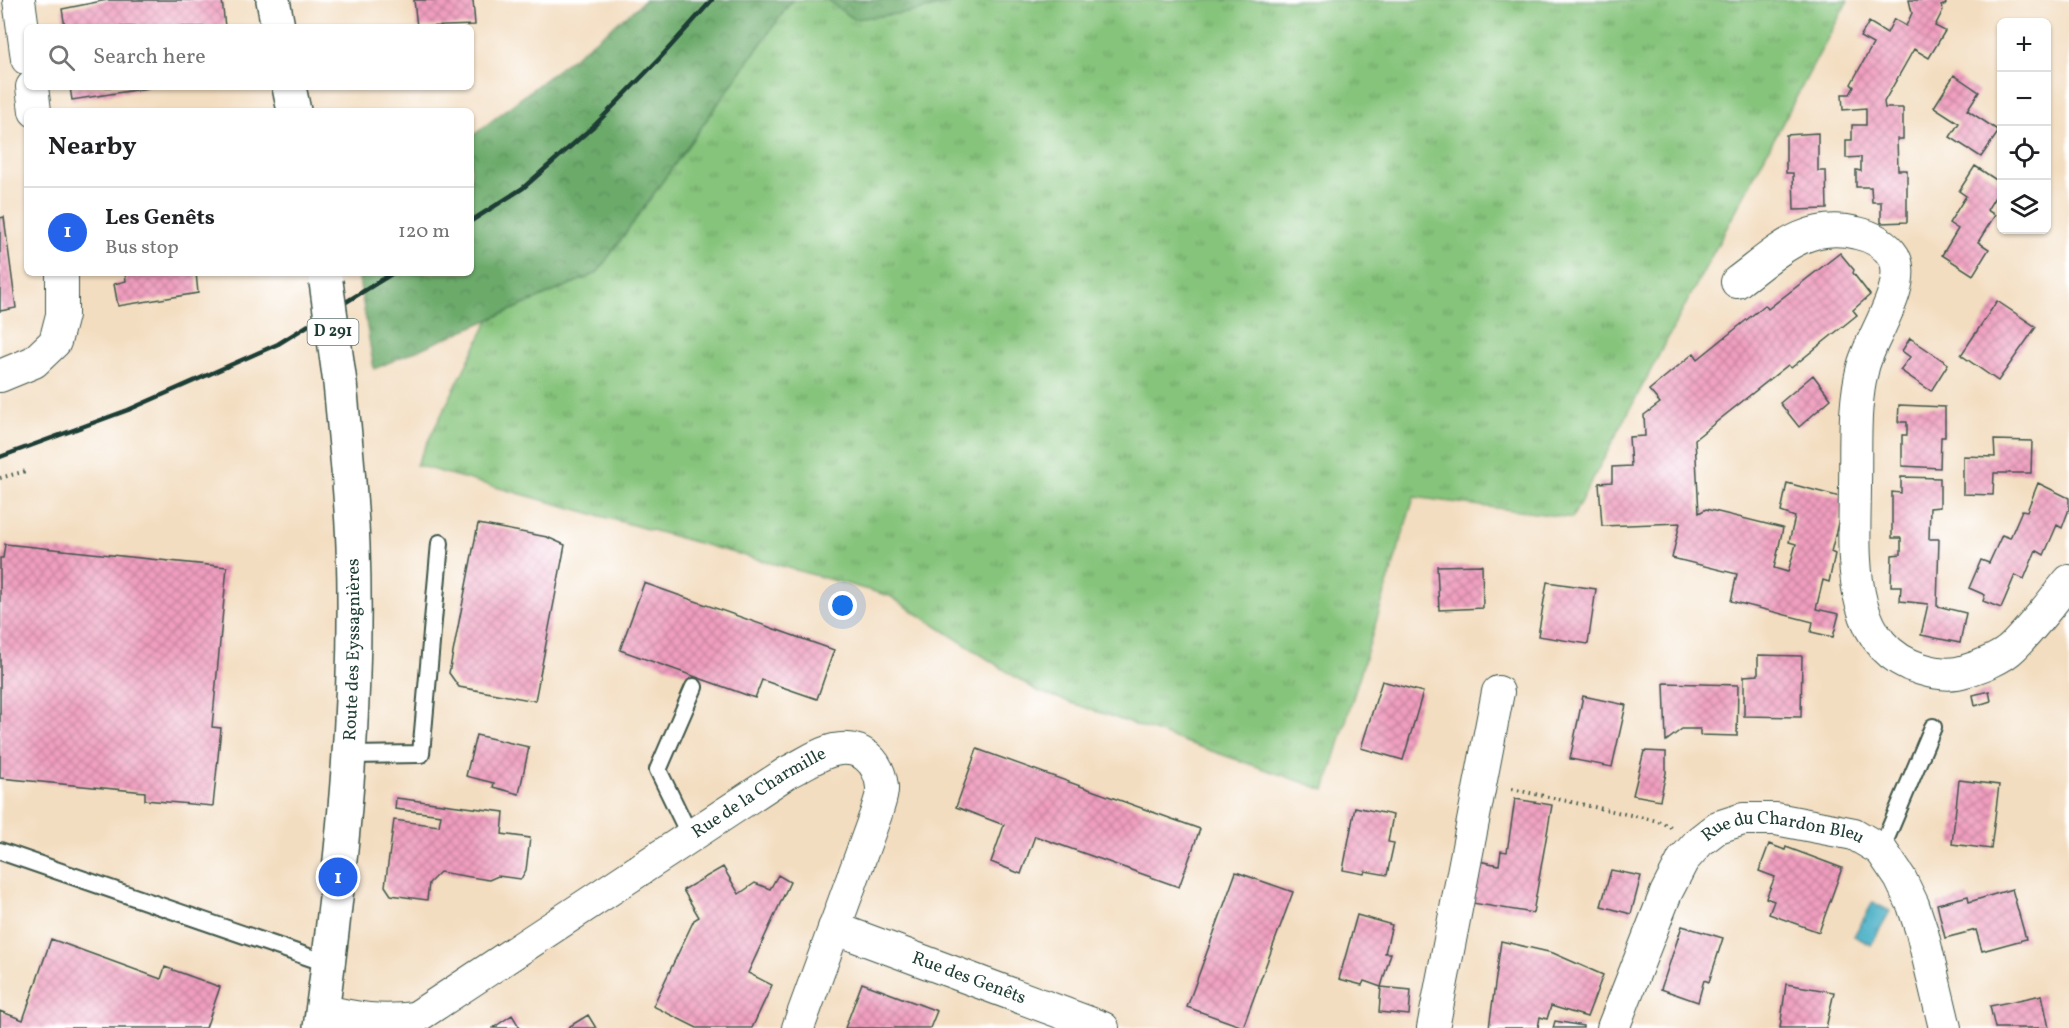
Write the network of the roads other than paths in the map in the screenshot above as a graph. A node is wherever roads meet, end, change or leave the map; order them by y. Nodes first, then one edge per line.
1 (19, 0) edge
2 (273, 0) edge
3 (277, 24) edge
4 (24, 37) edge
5 (32, 90) edge
6 (290, 90) edge
7 (35, 108) edge
8 (293, 108) edge
9 (62, 276) edge
10 (325, 277) edge
11 (1737, 282) dead end
12 (0, 376) edge
13 (440, 543) dead end
14 (2069, 581) edge
15 (694, 687) dead end
16 (1498, 692) dead end
17 (1933, 728) dead end
18 (349, 755) junction
19 (690, 838) junction
20 (1881, 850) junction
21 (0, 851) edge
22 (834, 928) junction
23 (329, 964) junction
24 (321, 1019) edge
25 (410, 1023) edge
26 (798, 1028) edge
27 (1103, 1028) edge
28 (1433, 1028) edge
29 (1613, 1028) edge
30 (1945, 1028) edge

1 - 4 street
2 - 3 main road
5 - 7 street
6 - 8 main road
9 - 12 street
10 - 18 main road, Route des Eyssagnières / D 291, bridge
11 - 14 street
13 - 18 lane
15 - 19 lane
16 - 28 street
17 - 20 lane
18 - 23 main road, Route des Eyssagnières
19 - 22 street, Rue de la Charmille
19 - 25 street, Rue de la Charmille
20 - 29 street, Rue du Chardon Bleu
20 - 30 street, Rue du Chardon Bleu
21 - 23 lane
22 - 26 street, Rue de la Charmille
22 - 27 street, Rue des Genêts
23 - 24 main road, Route des Eyssagnières
24 - 25 street, Rue de la Charmille

